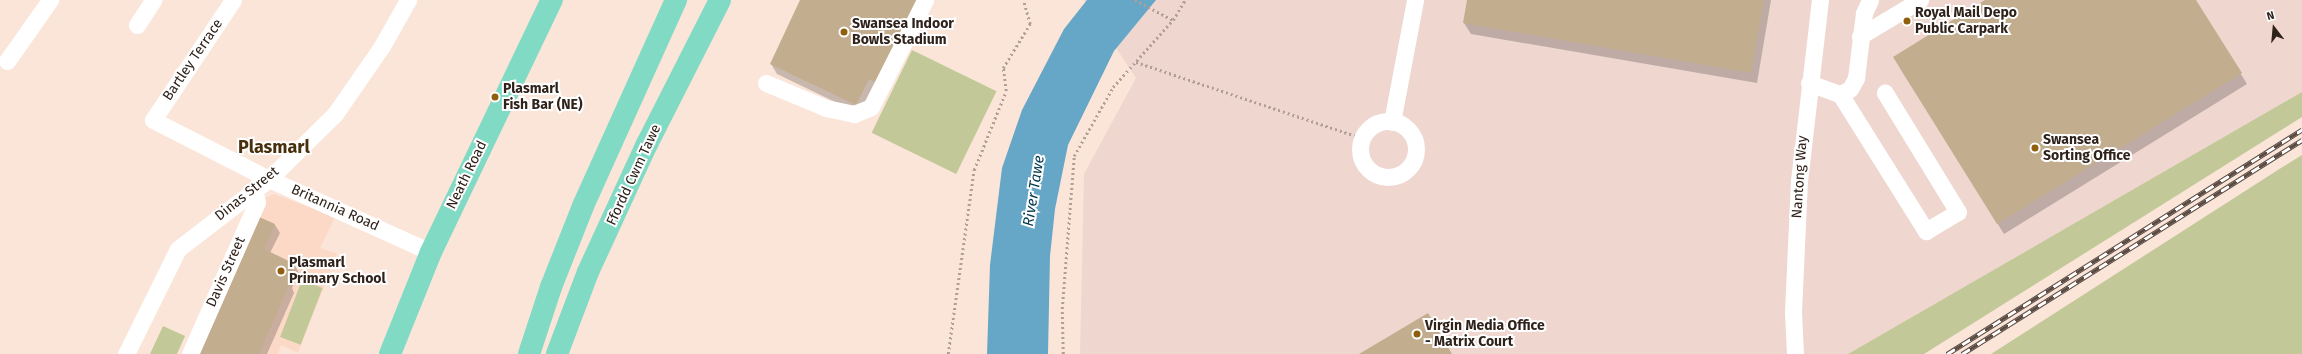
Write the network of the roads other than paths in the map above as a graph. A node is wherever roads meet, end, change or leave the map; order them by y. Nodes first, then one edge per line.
1 (50, 0) edge
2 (153, 0) edge
3 (233, 0) edge
4 (408, 0) edge
5 (552, 0) edge
6 (676, 0) edge
7 (682, 0) edge
8 (720, 0) edge
9 (925, 0) edge
10 (1415, 0) edge
11 (1820, 0) edge
12 (1870, 0) edge
13 (1920, 0) edge
14 (137, 25) dead end
15 (662, 31) junction
16 (1860, 36) junction
17 (7, 61) dead end
18 (766, 83) dead end
19 (1809, 83) junction
20 (1886, 93) dead end
21 (1840, 94) junction
22 (153, 120) joint
23 (1392, 122) junction
24 (269, 179) junction
25 (254, 190) junction
26 (431, 252) junction
27 (126, 354) edge
28 (190, 354) edge
29 (390, 354) edge
30 (529, 354) edge
31 (557, 354) edge
32 (1795, 354) edge

1 - 17 street
2 - 14 street
3 - 22 street, Bartley Terrace
4 - 24 street, Dinas Street
5 - 26 main road, Neath Road
6 - 15 main road
7 - 15 main road
8 - 31 main road, Ffordd Cwm Tawe
9 - 18 street
10 - 23 street
11 - 19 street, Nantong Way
12 - 16 street
13 - 16 street
15 - 30 main road
16 - 21 street
19 - 21 street
19 - 32 street, Nantong Way
20 - 21 street
22 - 24 street, Britannia Road
23 - 23 street
24 - 25 street, Dinas Street
24 - 26 street, Britannia Road
25 - 27 street, Dinas Street
25 - 28 street, Davis Street
26 - 29 main road, Neath Road

